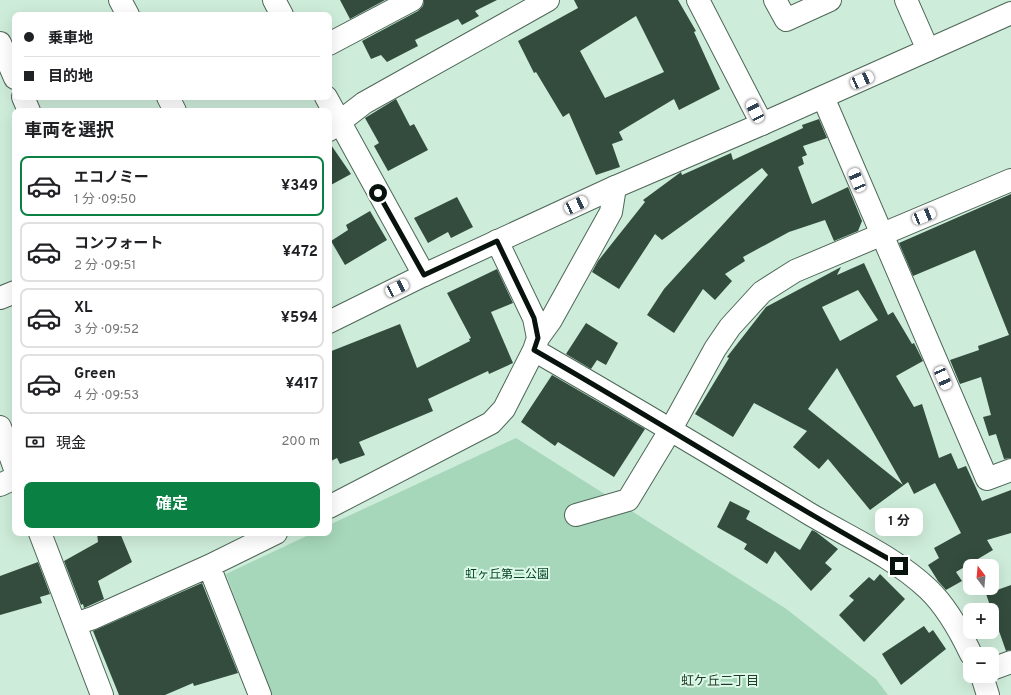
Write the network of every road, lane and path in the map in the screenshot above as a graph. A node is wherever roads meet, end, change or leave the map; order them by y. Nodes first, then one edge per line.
1 (120, 0) edge
2 (274, 0) edge
3 (412, 0) edge
4 (548, 0) edge
5 (698, 0) edge
6 (775, 0) edge
7 (830, 0) edge
8 (906, 0) edge
9 (126, 12) edge
10 (280, 12) edge
11 (1011, 14) edge
12 (332, 42) edge
13 (0, 43) edge
14 (928, 50) junction
15 (12, 71) edge
16 (823, 97) junction
17 (762, 124) junction
18 (334, 127) edge
19 (1011, 180) edge
20 (615, 187) junction
21 (881, 234) junction
22 (497, 241) junction
23 (424, 275) junction
24 (12, 293) edge
25 (0, 298) edge
26 (332, 321) edge
27 (536, 344) junction
28 (0, 427) edge
29 (671, 429) junction
30 (12, 461) edge
31 (1011, 470) edge
32 (12, 479) edge
33 (0, 485) edge
34 (332, 505) edge
35 (576, 515) dead end
36 (41, 536) edge
37 (270, 536) edge
38 (209, 566) junction
39 (75, 624) junction
40 (968, 647) edge
41 (1011, 662) edge
42 (999, 666) edge
43 (984, 683) edge
44 (102, 695) edge
45 (260, 695) edge
46 (988, 695) edge

1 - 9 street
2 - 10 street
3 - 12 street
4 - 18 street
5 - 17 street
6 - 7 street
8 - 14 street
11 - 14 street
13 - 15 street
14 - 16 street
16 - 17 street
16 - 21 street
17 - 20 street
18 - 23 street
19 - 21 street
20 - 22 street
20 - 27 street
21 - 29 street
21 - 31 street
22 - 23 street
22 - 27 street
23 - 26 street
24 - 25 street
27 - 29 street
27 - 34 street
28 - 30 street
29 - 35 street
29 - 40 street
32 - 33 street
36 - 39 street
37 - 38 street
38 - 39 street
38 - 45 street
39 - 44 street
41 - 42 street
43 - 46 street

